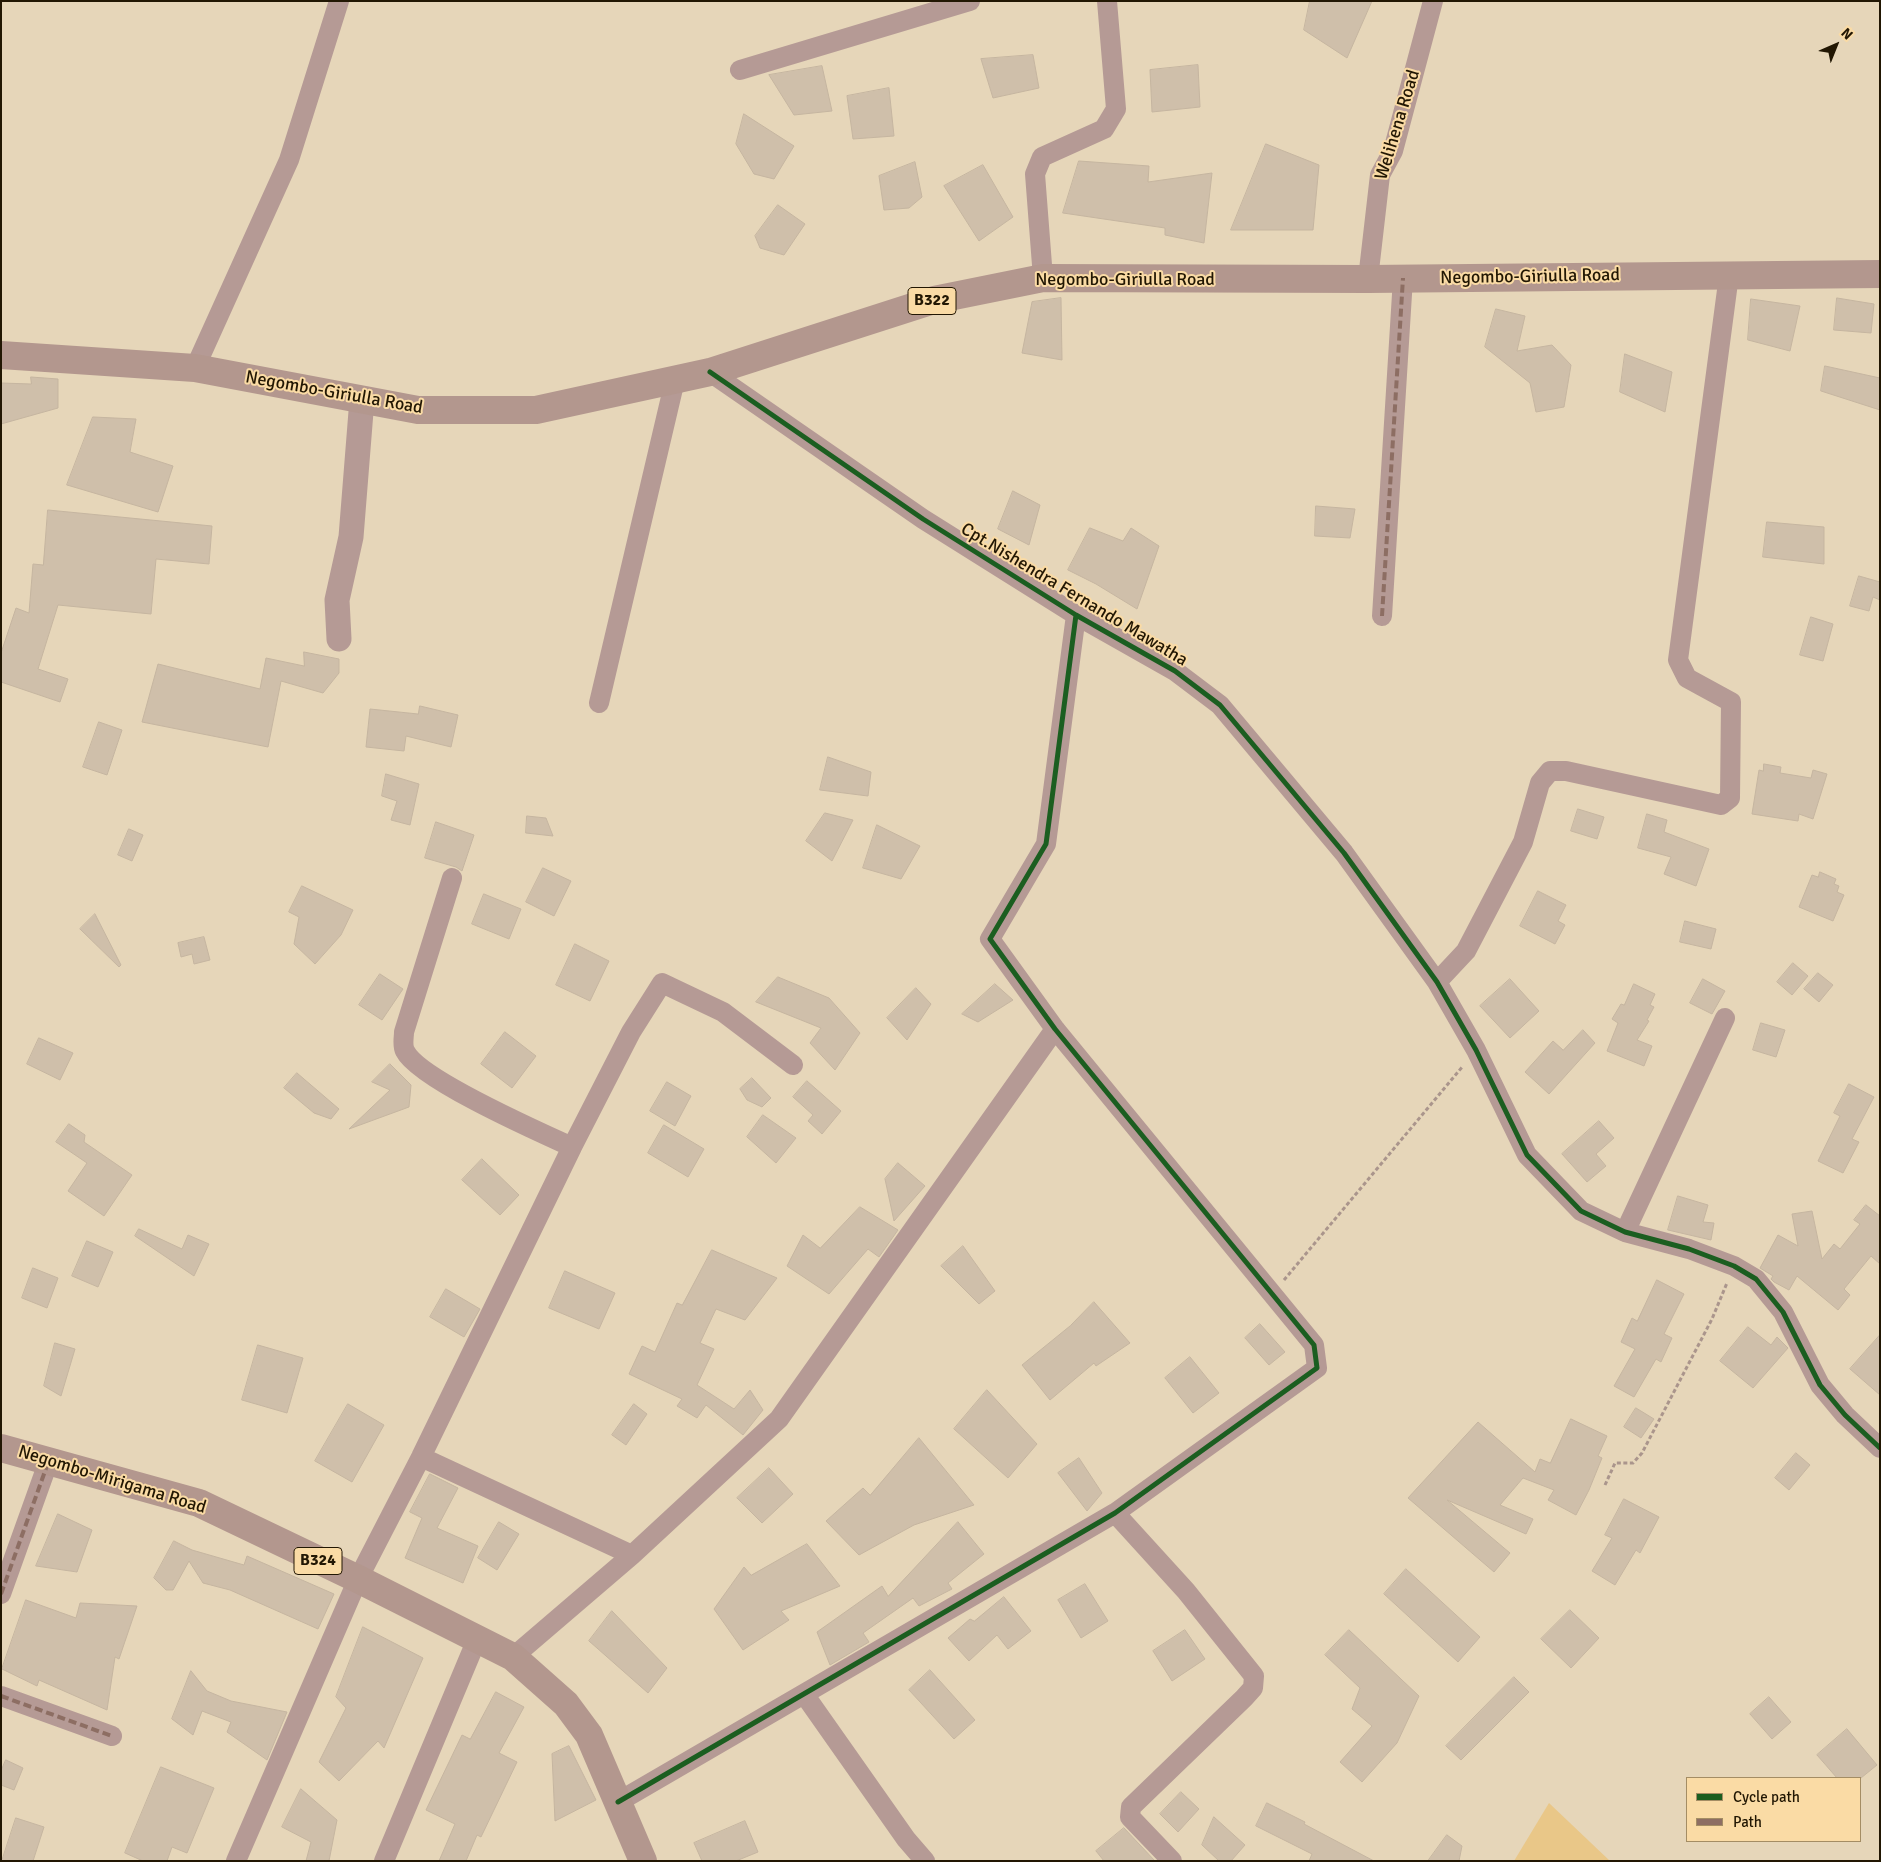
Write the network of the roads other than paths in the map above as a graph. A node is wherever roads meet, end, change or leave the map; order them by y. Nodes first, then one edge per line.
1 (339, 1) edge
2 (970, 1) edge
3 (1107, 1) edge
4 (1433, 1) edge
5 (740, 70) dead end
6 (1880, 274) edge
7 (1729, 275) junction
8 (1043, 278) junction
9 (1403, 278) junction
10 (1368, 279) junction
11 (1, 355) edge
12 (194, 368) junction
13 (710, 372) junction
14 (675, 380) junction
15 (362, 399) junction
16 (1076, 615) junction
17 (1382, 616) dead end
18 (339, 639) dead end
19 (599, 704) dead end
20 (452, 878) dead end
21 (1437, 982) junction
22 (1725, 1018) dead end
23 (1055, 1029) junction
24 (793, 1065) dead end
25 (572, 1147) junction
26 (1624, 1232) junction
27 (1, 1448) edge
28 (1880, 1448) edge
29 (421, 1457) junction
30 (50, 1460) junction
31 (1115, 1513) junction
32 (632, 1555) junction
33 (358, 1579) junction
34 (1, 1594) edge
35 (478, 1639) junction
36 (513, 1657) junction
37 (804, 1694) junction
38 (1, 1696) edge
39 (112, 1736) dead end
40 (618, 1802) junction
41 (236, 1861) edge
42 (384, 1861) edge
43 (642, 1861) edge
44 (924, 1861) edge
45 (1172, 1861) edge

1 - 12 street
2 - 5 street
3 - 8 street
4 - 10 street, Welihena Road
6 - 7 main road, Negombo-Giriulla Road / B322
7 - 9 main road, Negombo-Giriulla Road / B322
7 - 21 street
8 - 10 main road, Negombo-Giriulla Road / B322
8 - 13 main road, Negombo-Giriulla Road / B322
9 - 10 main road, Negombo-Giriulla Road / B322
9 - 17 street
11 - 12 main road, Negombo-Giriulla Road / B322
12 - 15 main road, Negombo-Giriulla Road / B322
13 - 14 main road, Negombo-Giriulla Road / B322
13 - 16 street, Cpt.Nishendra Fernando Mawatha
14 - 15 main road, Negombo-Giriulla Road / B322
14 - 19 street
15 - 18 street
16 - 21 street, Cpt.Nishendra Fernando Mawatha
16 - 23 street
20 - 25 street
21 - 26 street, Cpt.Nishendra Fernando Mawatha
22 - 26 street
23 - 31 street
23 - 32 street
24 - 25 street
25 - 29 street
26 - 28 street, Cpt.Nishendra Fernando Mawatha
27 - 30 main road, Negombo-Mirigama Road / B324
29 - 32 street
29 - 33 street
30 - 33 main road, Negombo-Mirigama Road / B324
30 - 34 street
31 - 37 street
31 - 45 street
32 - 36 street
33 - 35 main road, Negombo-Mirigama Road / B324
33 - 41 street
35 - 36 main road, Negombo-Mirigama Road / B324
35 - 42 street
36 - 40 main road, Negombo-Mirigama Road / B324
37 - 40 street
37 - 44 street
38 - 39 street
40 - 43 main road, Negombo-Mirigama Road / B324

